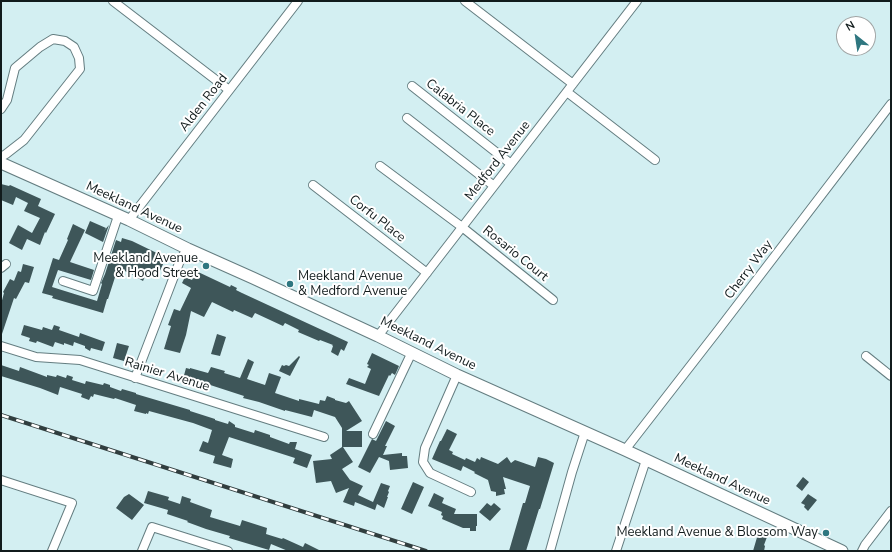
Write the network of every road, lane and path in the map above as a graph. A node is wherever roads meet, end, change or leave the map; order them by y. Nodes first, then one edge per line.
1 (114, 1) edge
2 (298, 1) edge
3 (465, 1) edge
4 (637, 1) edge
5 (573, 84) junction
6 (412, 86) dead end
7 (229, 90) junction
8 (567, 92) junction
9 (891, 104) edge
10 (1, 109) edge
11 (407, 118) dead end
12 (1, 157) edge
13 (655, 160) dead end
14 (1, 163) edge
15 (511, 164) junction
16 (380, 166) dead end
17 (313, 185) dead end
18 (494, 186) junction
19 (124, 218) junction
20 (462, 227) junction
21 (188, 249) junction
22 (427, 273) junction
23 (63, 281) dead end
24 (553, 300) dead end
25 (378, 336) junction
26 (1, 346) edge
27 (412, 352) junction
28 (866, 356) dead end
29 (457, 375) junction
30 (891, 376) edge
31 (135, 378) junction
32 (586, 432) junction
33 (373, 434) dead end
34 (324, 437) dead end
35 (625, 450) junction
36 (646, 460) junction
37 (1, 480) edge
38 (471, 492) dead end
39 (891, 511) edge
40 (52, 551) edge
41 (142, 551) edge
42 (228, 551) edge
43 (550, 551) edge
44 (616, 551) edge
45 (842, 551) edge
46 (862, 551) edge

1 - 7 street
2 - 7 street, Alden Road
3 - 5 street
4 - 5 street, Medford Avenue
5 - 8 street, Medford Avenue
6 - 15 street, Calabria Place
7 - 19 street, Alden Road
8 - 13 street
8 - 15 street, Medford Avenue
9 - 35 street, Cherry Way
10 - 12 street
11 - 18 street
14 - 19 main road, Meekland Avenue
15 - 18 street, Medford Avenue
16 - 20 street, Rosario Court
17 - 22 street, Corfu Place
18 - 20 street, Medford Avenue
19 - 21 main road, Meekland Avenue
19 - 23 street, Alden Road
20 - 22 street, Medford Avenue
20 - 24 street, Rosario Court
21 - 25 main road, Meekland Avenue
21 - 31 street
22 - 25 street, Medford Avenue
25 - 27 main road, Meekland Avenue
26 - 31 street, Rainier Avenue
27 - 29 main road, Meekland Avenue
27 - 33 street
28 - 30 street
29 - 32 main road, Meekland Avenue
29 - 38 street
31 - 34 street, Rainier Avenue
32 - 35 main road, Meekland Avenue
32 - 43 street
35 - 36 main road, Meekland Avenue
36 - 44 street
36 - 45 main road, Meekland Avenue
37 - 40 street
39 - 46 street
41 - 42 street

